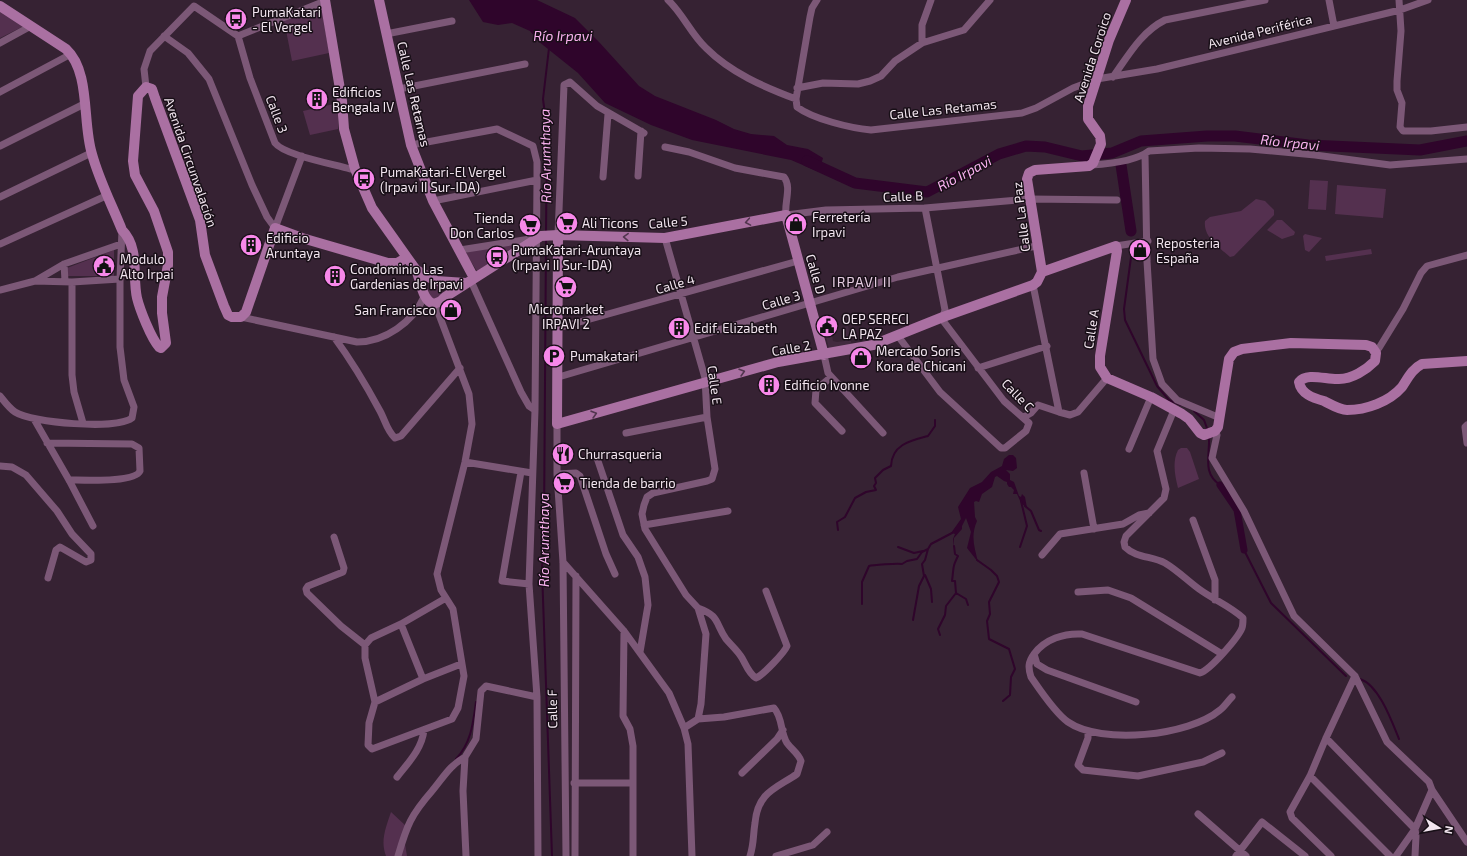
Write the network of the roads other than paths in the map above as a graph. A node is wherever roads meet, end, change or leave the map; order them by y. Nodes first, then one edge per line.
1 (379, 0) edge
2 (668, 0) edge
3 (817, 0) edge
4 (931, 0) edge
5 (990, 0) edge
6 (1126, 0) edge
7 (1265, 0) edge
8 (1329, 0) edge
9 (1399, 0) edge
10 (1428, 0) edge
11 (325, 1) edge
12 (0, 6) edge
13 (1400, 10) junction
14 (452, 21) dead end
15 (30, 26) junction
16 (1334, 26) junction
17 (386, 34) junction
18 (164, 36) junction
19 (238, 36) junction
20 (0, 43) edge
21 (922, 43) junction
22 (71, 54) junction
23 (525, 64) dead end
24 (1113, 77) junction
25 (1097, 79) junction
26 (146, 88) junction
27 (797, 88) junction
28 (399, 89) junction
29 (0, 92) edge
30 (796, 99) junction
31 (84, 104) junction
32 (608, 114) junction
33 (1467, 127) edge
34 (411, 145) junction
35 (0, 146) edge
36 (665, 147) dead end
37 (91, 153) junction
38 (1145, 154) junction
39 (302, 156) junction
40 (1467, 159) edge
41 (1092, 163) junction
42 (355, 169) junction
43 (638, 176) dead end
44 (603, 177) dead end
45 (537, 180) junction
46 (108, 195) junction
47 (0, 197) edge
48 (1030, 200) junction
49 (1117, 200) dead end
50 (433, 201) junction
51 (925, 208) junction
52 (786, 215) junction
53 (275, 228) junction
54 (122, 230) junction
55 (546, 236) junction
56 (664, 238) junction
57 (1148, 241) junction
58 (0, 244) edge
59 (121, 244) junction
60 (1036, 246) junction
61 (1116, 246) junction
62 (460, 250) junction
63 (1467, 255) edge
64 (406, 258) junction
65 (798, 261) junction
66 (64, 264) junction
67 (937, 268) junction
68 (416, 270) junction
69 (1042, 272) junction
70 (120, 279) junction
71 (35, 281) junction
72 (470, 281) junction
73 (68, 282) junction
74 (438, 282) junction
75 (1032, 285) junction
76 (0, 290) edge
77 (424, 294) junction
78 (681, 294) junction
79 (445, 297) junction
80 (437, 304) junction
81 (811, 304) junction
82 (241, 317) junction
83 (943, 317) junction
84 (558, 328) junction
85 (898, 336) junction
86 (334, 337) junction
87 (693, 338) junction
88 (1046, 346) junction
89 (1379, 348) dead end
90 (824, 355) junction
91 (1467, 361) edge
92 (460, 368) junction
93 (978, 368) junction
94 (557, 376) junction
95 (831, 377) junction
96 (1108, 378) junction
97 (705, 383) junction
98 (0, 396) edge
99 (1151, 397) junction
100 (535, 410) junction
101 (1174, 410) junction
102 (1059, 412) junction
103 (707, 417) junction
104 (1024, 417) junction
105 (1220, 418) junction
106 (34, 419) junction
107 (83, 423) junction
108 (557, 424) junction
109 (1467, 425) edge
110 (842, 431) dead end
111 (626, 433) dead end
112 (883, 433) dead end
113 (1210, 433) junction
114 (46, 442) junction
115 (1467, 443) edge
116 (1129, 449) dead end
117 (597, 458) dead end
118 (465, 462) junction
119 (0, 466) edge
120 (521, 472) junction
121 (532, 473) junction
122 (1084, 473) dead end
123 (557, 474) junction
124 (69, 480) junction
125 (728, 511) dead end
126 (1149, 513) junction
127 (1193, 520) dead end
128 (644, 525) junction
129 (93, 526) dead end
130 (1094, 528) junction
131 (334, 537) dead end
132 (1042, 555) dead end
133 (563, 562) junction
134 (615, 574) dead end
135 (576, 576) junction
136 (48, 578) dead end
137 (529, 584) junction
138 (766, 591) dead end
139 (1078, 592) dead end
140 (446, 598) junction
141 (1215, 600) junction
142 (698, 608) junction
143 (401, 624) junction
144 (624, 631) junction
145 (365, 645) junction
146 (640, 652) junction
147 (1034, 654) junction
148 (1222, 654) junction
149 (461, 664) junction
150 (1355, 676) junction
151 (423, 679) junction
152 (537, 697) junction
153 (1232, 697) dead end
154 (375, 702) junction
155 (1136, 702) dead end
156 (698, 719) junction
157 (684, 728) junction
158 (424, 730) junction
159 (783, 730) junction
160 (1088, 731) junction
161 (1326, 738) junction
162 (1222, 753) dead end
163 (465, 757) junction
164 (742, 773) dead end
165 (1310, 776) junction
166 (397, 777) dead end
167 (574, 783) junction
168 (632, 784) junction
169 (1432, 790) junction
170 (1198, 814) dead end
171 (1415, 829) junction
172 (827, 832) dead end
173 (1467, 842) edge
174 (1238, 853) edge
175 (398, 856) edge
176 (466, 856) edge
177 (538, 856) edge
178 (566, 856) edge
179 (575, 856) edge
180 (633, 856) edge
181 (692, 856) edge
182 (750, 856) edge
183 (776, 856) edge
184 (1246, 856) edge
185 (1305, 856) edge
186 (1331, 856) edge
187 (1390, 856) edge
188 (1396, 856) edge
189 (1415, 856) edge

1 - 17 street, Calle Las Retamas
2 - 30 street
3 - 27 street
4 - 21 street
5 - 21 street
6 - 25 street, Avenida Coroico
7 - 24 street
8 - 16 street
9 - 13 street
10 - 13 street, Avenida Periférica
11 - 19 street
11 - 42 street
12 - 15 street
13 - 16 street, Avenida Periférica
13 - 33 street
14 - 17 street
15 - 20 street
15 - 22 street
16 - 24 street, Avenida Periférica
17 - 28 street, Calle Las Retamas
18 - 19 street
18 - 26 street
18 - 53 street
19 - 39 street, Calle 3
21 - 27 street
22 - 29 street
22 - 31 street
23 - 28 street
24 - 25 street, Avenida Periférica
25 - 30 street, Calle Las Retamas
25 - 41 street, Avenida Coroico
26 - 54 street
26 - 82 street, Avenida Circunvalación
27 - 30 street
28 - 34 street, Calle Las Retamas
31 - 35 street
31 - 37 street
32 - 43 street
32 - 44 street
32 - 55 street
34 - 45 street
34 - 50 street, Calle Las Retamas
36 - 52 street, Calle D
37 - 46 street
37 - 47 street
38 - 40 street
38 - 41 street
38 - 57 street
39 - 42 street, Calle 3
39 - 53 street
41 - 48 street, Calle La Paz
42 - 64 street
45 - 50 street
45 - 55 street
46 - 54 street
46 - 58 street
48 - 49 street, Calle B
48 - 51 street, Calle B
48 - 60 street, Calle La Paz
50 - 62 street, Calle Las Retamas
51 - 52 street, Calle B
51 - 67 street, Calle C
52 -> 56 street, Calle 5
52 - 65 street, Calle D
53 - 64 street
53 - 82 street
54 - 59 street
56 -> 55 street, Calle 5
55 - 62 street
55 - 72 street
55 - 84 street
55 - 100 street
56 - 78 street, Calle E
57 - 61 street
57 - 105 street
59 - 66 street
59 - 70 street
60 - 67 street, Calle 3
60 - 69 street, Calle La Paz
61 - 69 street
61 - 96 street, Calle A
62 - 72 street, Calle Las Retamas
63 - 89 street
64 - 68 street
65 - 78 street, Calle 4
65 - 81 street, Calle D
66 - 71 street
66 - 73 street
67 - 81 street, Calle 3
67 - 83 street, Calle C
68 - 74 street
68 - 77 street
69 - 75 street
70 - 73 street
70 - 107 street
71 - 73 street
71 - 76 street
72 - 74 street
72 - 79 street
72 - 100 street
73 - 107 street
74 - 77 street
74 - 79 street
75 - 83 street, Calle 2
75 - 88 street
77 - 80 street
77 - 86 street, Avenida Circunvalación
78 - 84 street, Calle 4
78 - 87 street, Calle E
79 - 80 street
80 - 92 street
81 - 87 street, Calle 3
81 - 90 street, Calle D
82 - 86 street, Avenida Circunvalación
83 - 85 street, Calle 2
83 - 93 street, Calle C
84 - 94 street
85 - 90 street, Calle 2
85 - 104 street, Calle C
86 - 92 street
87 - 94 street, Calle 3
87 - 97 street, Calle E
88 - 93 street
88 - 102 street
90 - 95 street, Calle D
97 -> 90 street, Calle 2
91 - 105 street
92 - 118 street
93 - 104 street, Calle C
94 - 108 street
95 - 110 street
95 - 112 street, Calle D
96 - 99 street
96 - 102 street
97 - 103 street, Calle E
108 -> 97 street, Calle 2
98 - 106 street
99 - 101 street
99 - 116 street
100 - 121 street
101 - 113 street
101 - 126 street
102 - 104 street
103 - 111 street
103 - 128 street, Calle E
105 - 113 street
106 - 107 street
106 - 114 street
108 - 123 street, Calle F
109 - 115 street
113 - 150 street
114 - 124 street
114 - 124 street
117 - 146 street
118 - 120 street
118 - 140 street
119 - 136 street
120 - 121 street
120 - 137 street
121 - 137 street
122 - 130 street
123 - 133 street, Calle F
123 - 134 street
124 - 129 street
125 - 128 street
126 - 130 street
126 - 141 street
127 - 141 street
128 - 142 street
130 - 132 street
131 - 145 street
133 - 135 street
133 - 178 street, Calle F
135 - 144 street
135 - 167 street
137 - 152 street
138 - 142 street
139 - 148 street
140 - 143 street
140 - 149 street
141 - 148 street
142 - 156 street
143 - 145 street
143 - 151 street
144 - 146 street
144 - 168 street
145 - 154 street
146 - 157 street
147 - 148 street
147 - 155 street
147 - 160 street
149 - 151 street
149 - 158 street
150 - 161 street
150 - 169 street
151 - 154 street
152 - 163 street
152 - 177 street
153 - 160 street
154 - 158 street
156 - 157 street
156 - 159 street
157 - 181 street
158 - 166 street
159 - 164 street
159 - 182 street
160 - 162 street
161 - 165 street
161 - 171 street
163 - 175 street
163 - 176 street
165 - 186 street
165 - 187 street
167 - 168 street
167 - 179 street
168 - 180 street
169 - 171 street
169 - 173 street
170 - 174 street
171 - 188 street
171 - 189 street
172 - 183 street
174 - 184 street
174 - 185 street

